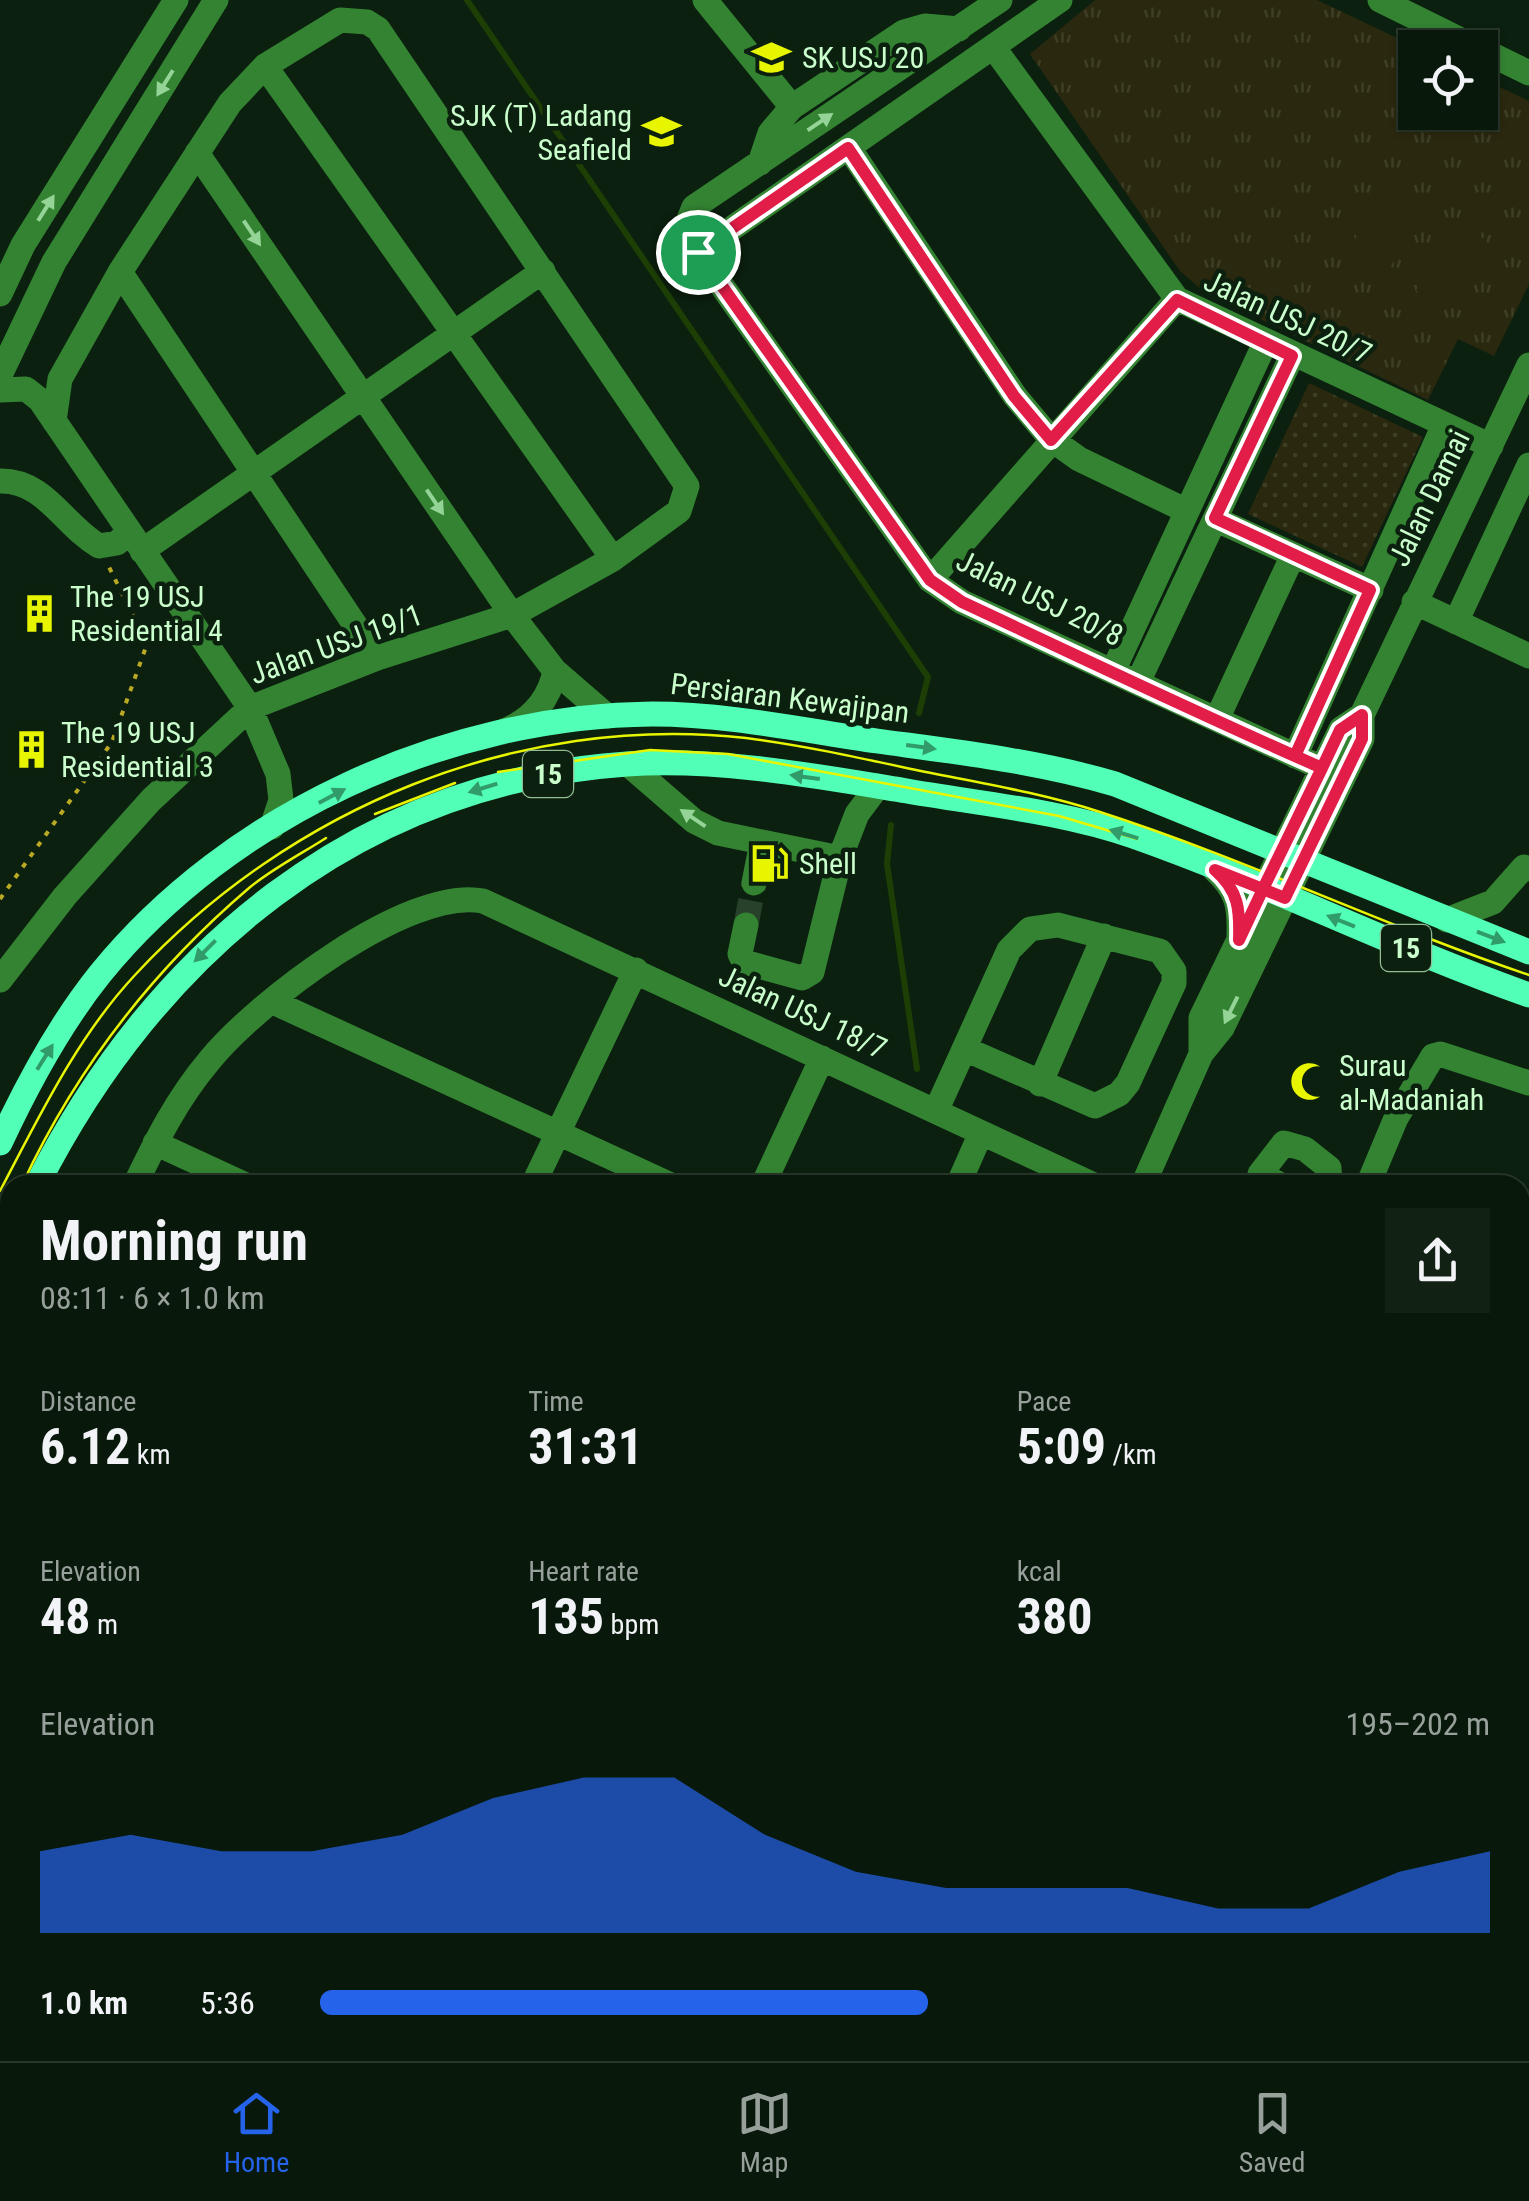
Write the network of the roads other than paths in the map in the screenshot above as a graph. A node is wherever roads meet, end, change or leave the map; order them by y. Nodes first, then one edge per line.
1 (176, 0) edge
2 (216, 0) edge
3 (705, 0) edge
4 (1000, 0) edge
5 (1060, 0) edge
6 (1380, 0) edge
7 (959, 30) junction
8 (1441, 30) edge
9 (994, 48) junction
10 (1498, 58) edge
11 (264, 66) junction
12 (1529, 73) edge
13 (792, 107) junction
14 (848, 148) junction
15 (197, 153) junction
16 (760, 162) junction
17 (698, 252) junction
18 (543, 271) junction
19 (120, 272) junction
20 (0, 294) edge
21 (1177, 300) junction
22 (454, 333) junction
23 (1265, 343) junction
24 (1292, 356) junction
25 (1529, 366) edge
26 (0, 375) edge
27 (0, 390) edge
28 (363, 396) junction
29 (54, 421) junction
30 (1444, 426) junction
31 (1051, 440) junction
32 (1491, 446) junction
33 (1529, 465) edge
34 (256, 471) junction
35 (0, 481) edge
36 (1187, 511) junction
37 (1215, 518) junction
38 (136, 541) junction
39 (1293, 554) junction
40 (612, 559) junction
41 (930, 580) junction
42 (1370, 590) junction
43 (1414, 602) junction
44 (512, 615) junction
45 (1456, 622) junction
46 (1529, 656) edge
47 (377, 658) junction
48 (555, 672) junction
49 (1112, 672) junction
50 (1138, 682) junction
51 (250, 708) junction
52 (1362, 715) junction
53 (607, 716) junction
54 (1216, 719) junction
55 (500, 732) junction
56 (1295, 756) junction
57 (628, 764) junction
58 (1322, 768) junction
59 (878, 786) junction
60 (272, 827) junction
61 (762, 842) junction
62 (1293, 856) junction
63 (840, 858) junction
64 (1528, 864) edge
65 (1215, 870) junction
66 (754, 882) tunnel mouth
67 (1274, 894) junction
68 (1447, 920) junction
69 (746, 925) tunnel mouth
70 (1104, 936) junction
71 (1239, 940) junction
72 (10, 945) edge
73 (1529, 952) edge
74 (636, 970) junction
75 (0, 980) edge
76 (1529, 995) edge
77 (273, 1002) junction
78 (964, 1049) junction
79 (1201, 1054) junction
80 (822, 1058) junction
81 (1529, 1083) edge
82 (1040, 1084) junction
83 (936, 1110) junction
84 (558, 1133) junction
85 (982, 1133) junction
86 (155, 1143) junction
87 (0, 1144) edge
88 (43, 1175) edge
89 (140, 1175) edge
90 (224, 1175) edge
91 (538, 1175) edge
92 (649, 1175) edge
93 (768, 1175) edge
94 (963, 1175) edge
95 (1072, 1175) edge
96 (1147, 1175) edge
97 (1262, 1175) edge
98 (1329, 1175) edge
99 (1372, 1175) edge

20 -> 1 street
2 -> 26 street
3 - 13 street
4 - 7 street
5 - 9 street
6 - 8 street
7 - 13 street
16 -> 7 street
9 - 14 street
9 - 21 street, Jalan USJ 20/7
10 - 12 street
11 - 15 street
11 - 18 street
11 - 22 street
13 - 16 street
14 - 17 street
14 - 31 street
15 - 19 street
15 -> 28 street
16 - 17 street
17 - 41 street, Jalan USJ 20/8
18 - 22 street
18 - 40 street, Jalan USJ 19/1
19 - 29 street
19 - 34 street
21 - 23 street, Jalan USJ 20/7
21 - 31 street
22 - 28 street
22 - 40 street
23 - 24 street, Jalan USJ 20/7
23 - 36 street
24 - 30 street, Jalan USJ 20/7
24 - 37 street
25 - 32 street, Jalan Damai
27 - 29 street
28 - 34 street
28 -> 44 street
29 - 38 street
30 - 32 street, Jalan USJ 20/7
30 - 42 street
31 - 36 street
31 - 41 street
32 - 43 street, Jalan Damai
33 - 45 street
34 - 38 street
34 - 47 street
35 - 38 street
36 - 49 street
37 - 39 street
37 - 50 street
38 - 51 street
39 - 42 street
39 - 54 street
40 - 44 street, Jalan USJ 19/1
41 - 49 street, Jalan USJ 20/8
42 - 56 street
43 - 45 street
43 - 52 street, Jalan Damai
44 - 47 street, Jalan USJ 19/1
44 - 48 street
45 - 46 street
47 - 51 street, Jalan USJ 19/1
48 - 53 street
48 - 55 street
49 - 50 street, Jalan USJ 20/8
50 - 54 street, Jalan USJ 20/8
51 - 60 street
51 - 72 street, Jalan USJ 19/1
52 - 58 street, Jalan Damai
52 - 62 street, Jalan Damai
53 - 55 main road, Persiaran Kewajipan / 15
53 -> 62 main road, Persiaran Kewajipan / 15
54 - 56 street, Jalan USJ 20/8
60 -> 55 main road, Persiaran Kewajipan / 15
56 - 58 street, Jalan USJ 20/8
59 -> 57 main road, 15
61 -> 57 street
57 -> 88 main road, 15
58 - 62 street, Jalan Damai
59 - 63 street
65 -> 59 main road, 15
87 -> 60 main road, Persiaran Kewajipan / 15
61 - 63 street
61 - 66 street
62 - 67 street, Jalan Damai
62 - 68 main road, Persiaran Kewajipan / 15
63 - 69 street
64 - 68 street
65 - 67 main road, 15
65 - 71 street
67 - 71 street
76 -> 67 main road, 15
67 -> 79 street
68 -> 73 main road, Persiaran Kewajipan / 15
70 - 78 street
70 - 82 street
70 - 82 street
71 - 79 street
72 - 75 street, Jalan USJ 19/1
74 - 77 street, Jalan USJ 18/7
74 - 80 street, Jalan USJ 18/7
74 - 84 street
77 - 84 street
77 - 86 street
78 - 82 street
78 - 83 street
79 - 96 street
80 - 83 street, Jalan USJ 18/7
80 - 93 street
81 - 99 street
83 - 85 street, Jalan USJ 18/7
84 - 91 street
84 - 92 street
85 - 94 street
85 - 95 street, Jalan USJ 18/7
86 - 89 street
86 - 90 street
97 - 98 street

